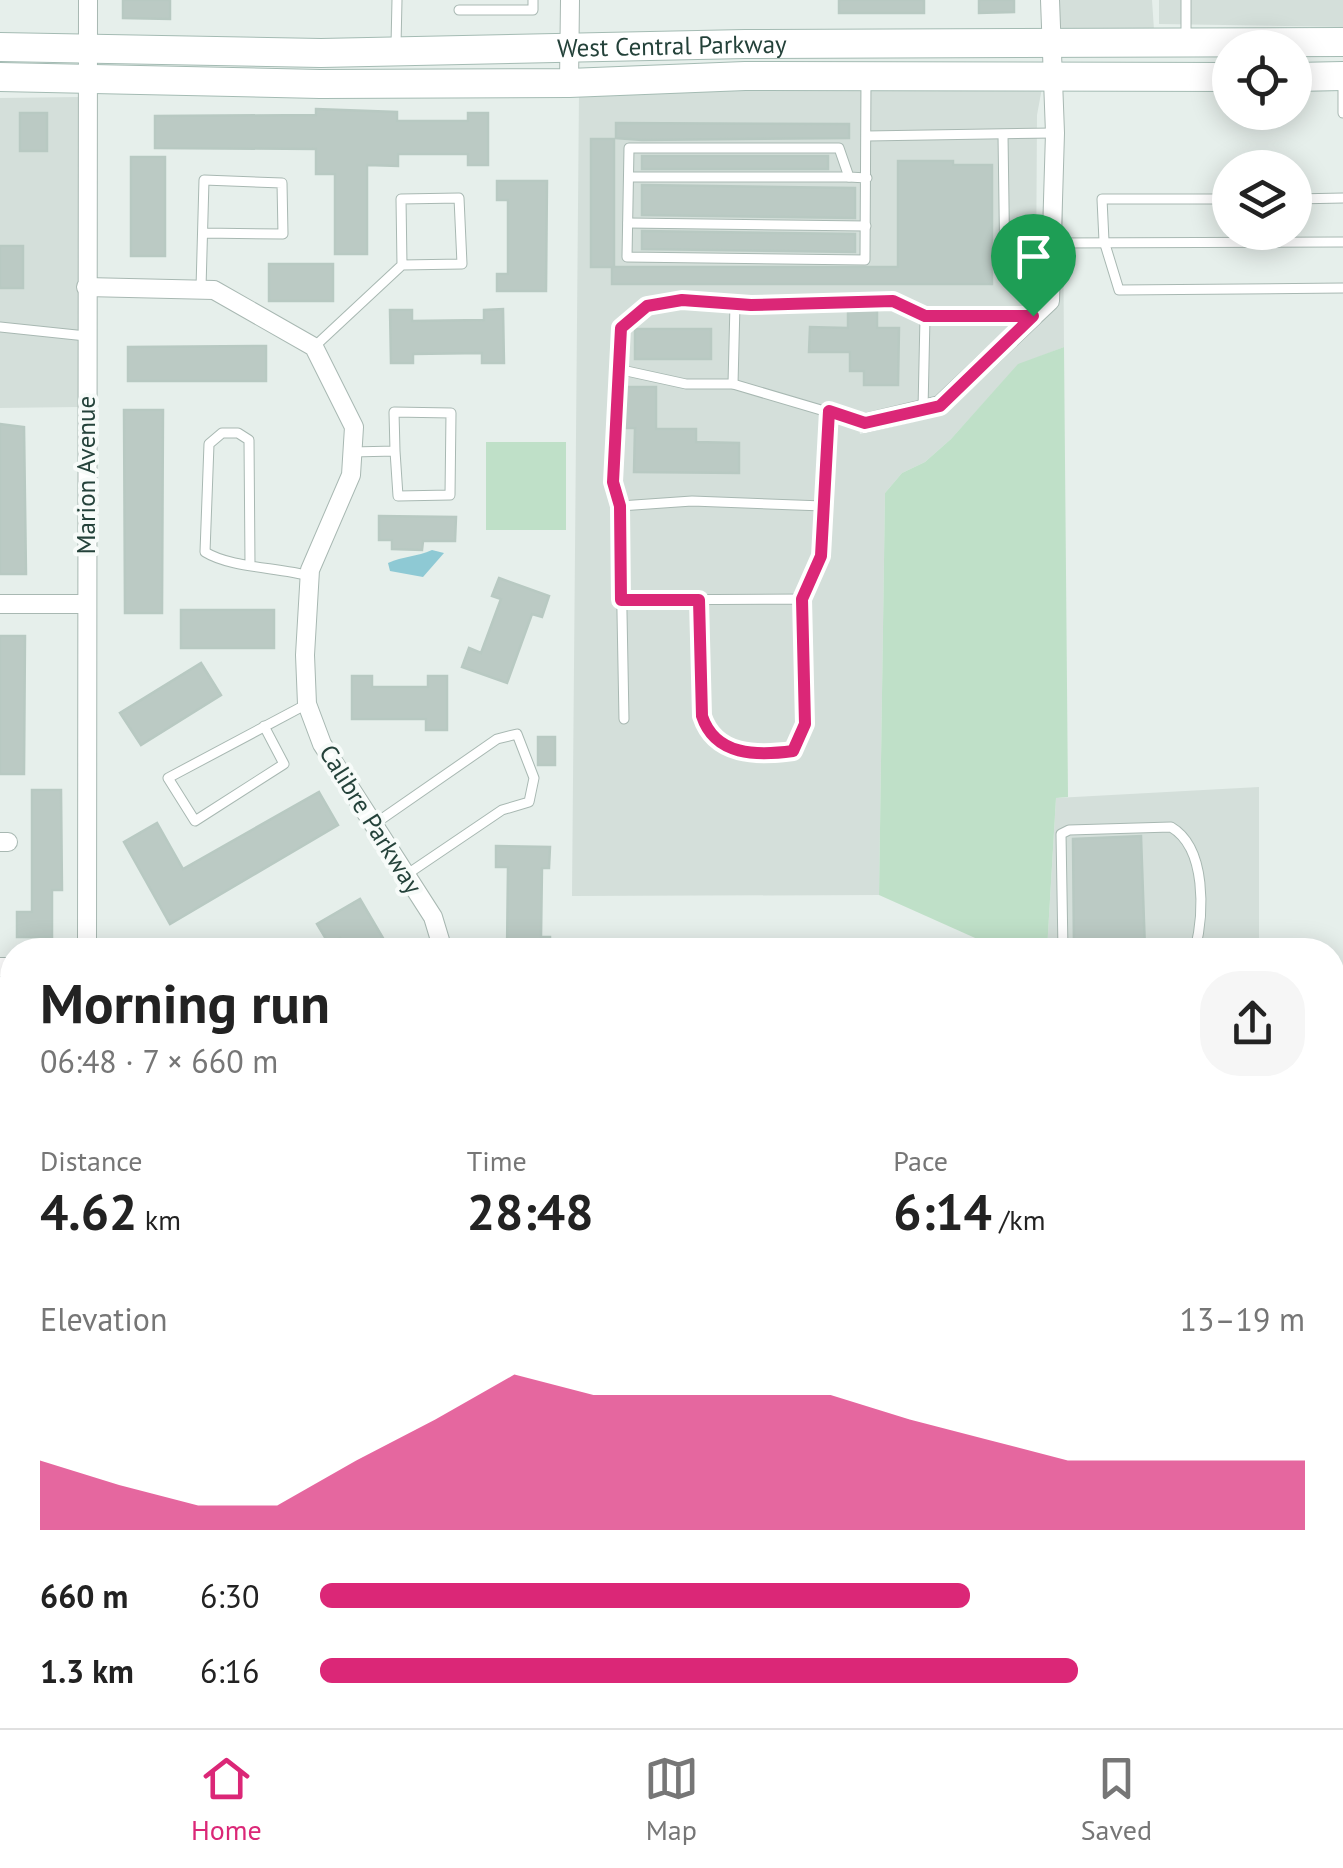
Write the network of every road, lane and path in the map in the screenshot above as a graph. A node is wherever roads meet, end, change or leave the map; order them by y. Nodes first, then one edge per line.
1 (88, 0) edge
2 (398, 0) edge
3 (533, 0) edge
4 (570, 0) edge
5 (1050, 0) edge
6 (1186, 0) edge
7 (460, 10) dead end
8 (1343, 42) edge
9 (1186, 43) junction
10 (1052, 44) junction
11 (0, 46) edge
12 (88, 51) junction
13 (570, 51) junction
14 (396, 53) junction
15 (866, 76) junction
16 (1312, 76) edge
17 (1343, 76) edge
18 (0, 77) edge
19 (1212, 77) edge
20 (1052, 78) junction
21 (88, 82) junction
22 (570, 83) junction
23 (1343, 113) edge
24 (1055, 133) junction
25 (1003, 134) junction
26 (867, 136) junction
27 (849, 177) junction
28 (628, 178) junction
29 (867, 178) junction
30 (1212, 198) edge
31 (1312, 198) edge
32 (1343, 198) edge
33 (628, 224) junction
34 (866, 226) junction
35 (202, 233) junction
36 (1104, 241) junction
37 (1343, 242) edge
38 (1055, 243) junction
39 (402, 265) junction
40 (1005, 274) dead end
41 (86, 287) junction
42 (201, 288) junction
43 (1343, 288) edge
44 (735, 304) junction
45 (925, 316) junction
46 (1033, 316) junction
47 (0, 327) edge
48 (86, 336) junction
49 (314, 346) junction
50 (622, 370) junction
51 (734, 384) junction
52 (923, 410) junction
53 (829, 411) junction
54 (865, 423) joint
55 (395, 451) junction
56 (352, 452) junction
57 (620, 506) junction
58 (823, 506) junction
59 (250, 564) junction
60 (310, 576) junction
61 (802, 599) junction
62 (621, 600) junction
63 (699, 600) junction
64 (0, 604) edge
65 (86, 604) junction
66 (307, 704) junction
67 (624, 719) dead end
68 (264, 726) junction
69 (373, 825) junction
70 (406, 875) junction
71 (87, 938) edge
72 (439, 938) edge
73 (1064, 938) edge
74 (1196, 938) edge

1 - 12 street, Marion Avenue
2 - 14 lane
3 - 7 lane
4 - 13 street
5 - 10 street
6 - 9 lane
8 - 9 main road, West Central Parkway
9 - 10 main road, West Central Parkway
10 - 13 main road, West Central Parkway
10 - 20 street
11 - 12 main road, West Central Parkway
12 - 14 main road, West Central Parkway
12 - 21 street, Marion Avenue
13 - 14 main road, West Central Parkway
13 - 22 street
15 - 20 main road, West Central Parkway
15 - 22 main road, West Central Parkway
15 - 26 lane
16 - 17 main road
17 - 23 lane
18 - 21 main road, West Central Parkway
19 - 20 main road, West Central Parkway
20 - 24 street
21 - 22 main road, West Central Parkway
21 - 41 street, Marion Avenue
24 - 25 lane
24 - 38 street
25 - 26 lane
25 - 40 lane
26 - 29 lane
27 - 28 lane
27 - 28 lane
27 - 29 lane
28 - 33 lane
29 - 34 lane
30 - 36 lane
31 - 32 lane
33 - 34 lane
33 - 34 lane
35 - 35 lane
35 - 42 lane
36 - 37 lane
36 - 38 lane
36 - 43 lane
38 - 46 street
39 - 39 lane
39 - 49 lane
41 - 42 street
41 - 48 street, Marion Avenue
42 - 49 street
44 - 45 lane
44 - 50 lane
44 - 51 lane
45 - 46 lane
45 - 52 lane
46 - 52 street
47 - 48 lane
48 - 65 street, Marion Avenue
49 - 56 street, Calibre Parkway
50 - 51 lane
50 - 57 lane
51 - 53 lane
52 - 54 street
53 - 54 lane
53 - 58 lane
55 - 55 lane
55 - 56 lane
56 - 60 street, Calibre Parkway
57 - 58 lane
57 - 62 lane
58 - 61 lane
59 - 59 lane
59 - 60 lane
60 - 66 street, Calibre Parkway
61 - 63 lane
61 - 63 lane
62 - 63 lane
62 - 67 lane
64 - 65 street
65 - 71 street, Marion Avenue
66 - 68 lane
66 - 69 street, Calibre Parkway
68 - 68 lane
69 - 70 street, Calibre Parkway
69 - 70 lane
70 - 72 street, Calibre Parkway
73 - 74 lane

